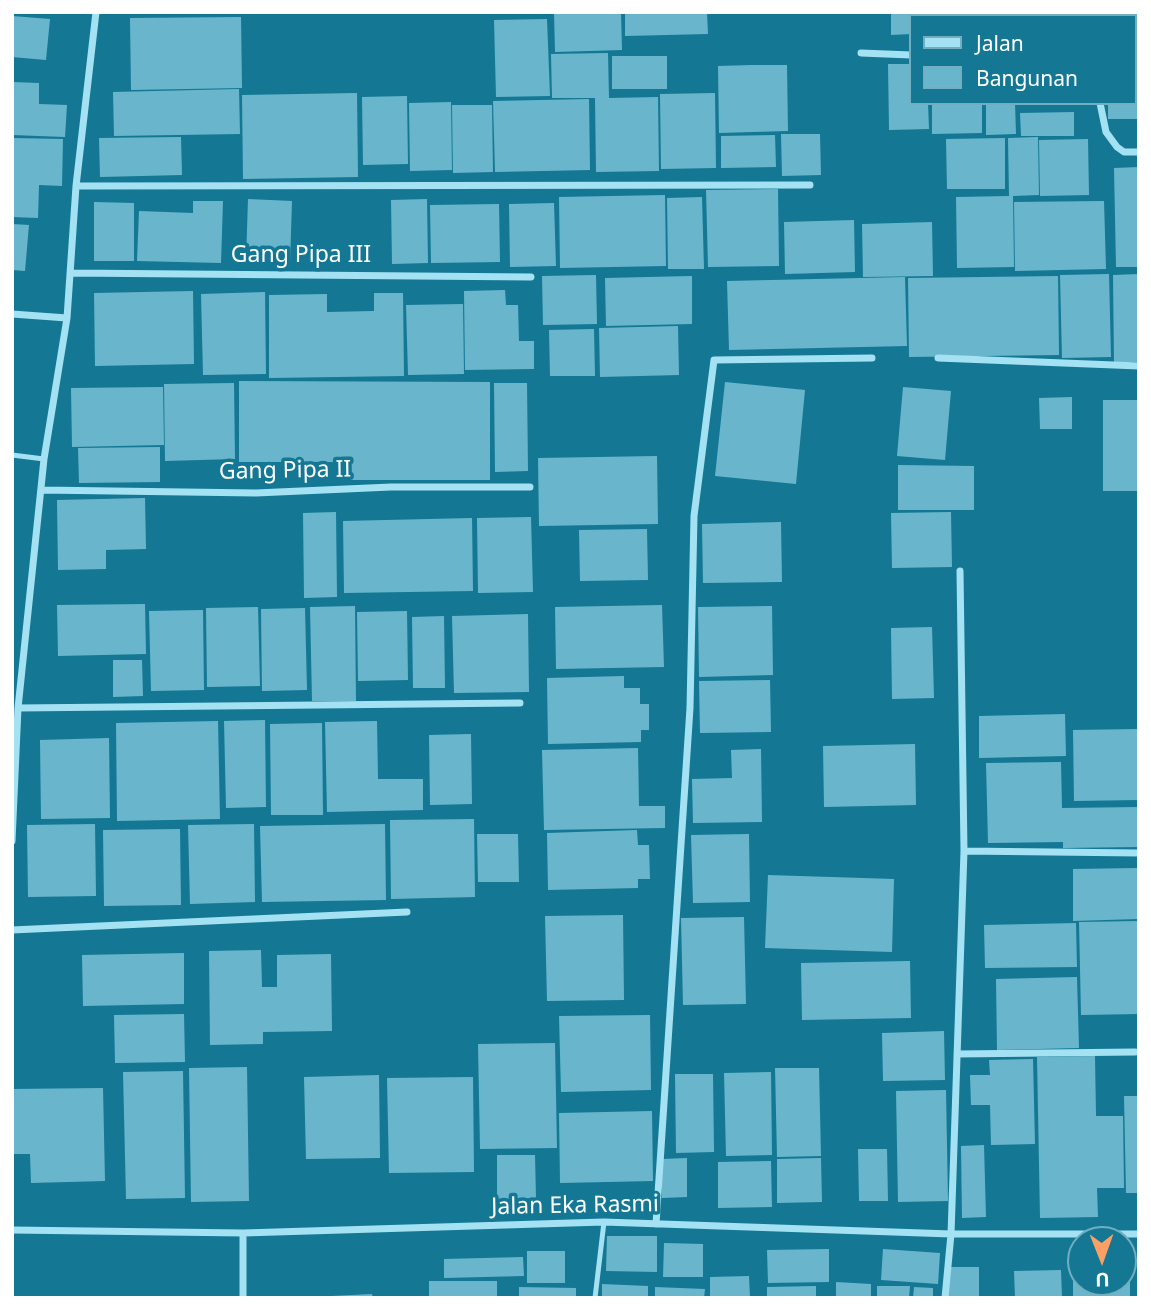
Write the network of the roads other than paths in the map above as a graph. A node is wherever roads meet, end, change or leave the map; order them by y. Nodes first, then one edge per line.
1 (96, 12) edge
2 (861, 53) dead end
3 (909, 55) edge
4 (1100, 105) edge
5 (1139, 152) edge
6 (810, 185) dead end
7 (76, 187) junction
8 (71, 273) junction
9 (531, 277) dead end
10 (12, 314) edge
11 (67, 318) junction
12 (872, 358) dead end
13 (938, 358) dead end
14 (1139, 366) edge
15 (12, 456) edge
16 (44, 459) junction
17 (530, 487) dead end
18 (41, 490) junction
19 (960, 571) dead end
20 (520, 703) dead end
21 (18, 708) junction
22 (13, 820) edge
23 (12, 841) edge
24 (964, 851) junction
25 (1139, 853) edge
26 (407, 912) dead end
27 (12, 930) edge
28 (1135, 1052) dead end
29 (957, 1054) junction
30 (604, 1222) junction
31 (656, 1224) junction
32 (12, 1230) edge
33 (243, 1233) junction
34 (951, 1234) junction
35 (1139, 1234) edge
36 (243, 1298) edge
37 (595, 1298) edge
38 (945, 1298) edge

1 - 7 street
2 - 3 street
4 - 5 street
6 - 7 street
7 - 8 street
8 - 9 street, Gang Pipa III
8 - 11 street
10 - 11 street
11 - 16 street
12 - 31 street
13 - 14 street
15 - 16 lane
16 - 18 street
17 - 18 street, Gang Pipa II
18 - 21 street
19 - 24 street
20 - 21 street
21 - 22 street
22 - 23 street
24 - 25 street
24 - 29 street
26 - 27 street
28 - 29 street
29 - 34 street
30 - 31 street, Jalan Eka Rasmi
30 - 33 street, Jalan Eka Rasmi
30 - 37 lane
31 - 34 street, Jalan Eka Rasmi
32 - 33 street, Jalan Eka Rasmi
33 - 36 street
34 - 35 street, Jalan Eka Rasmi
34 - 38 street

